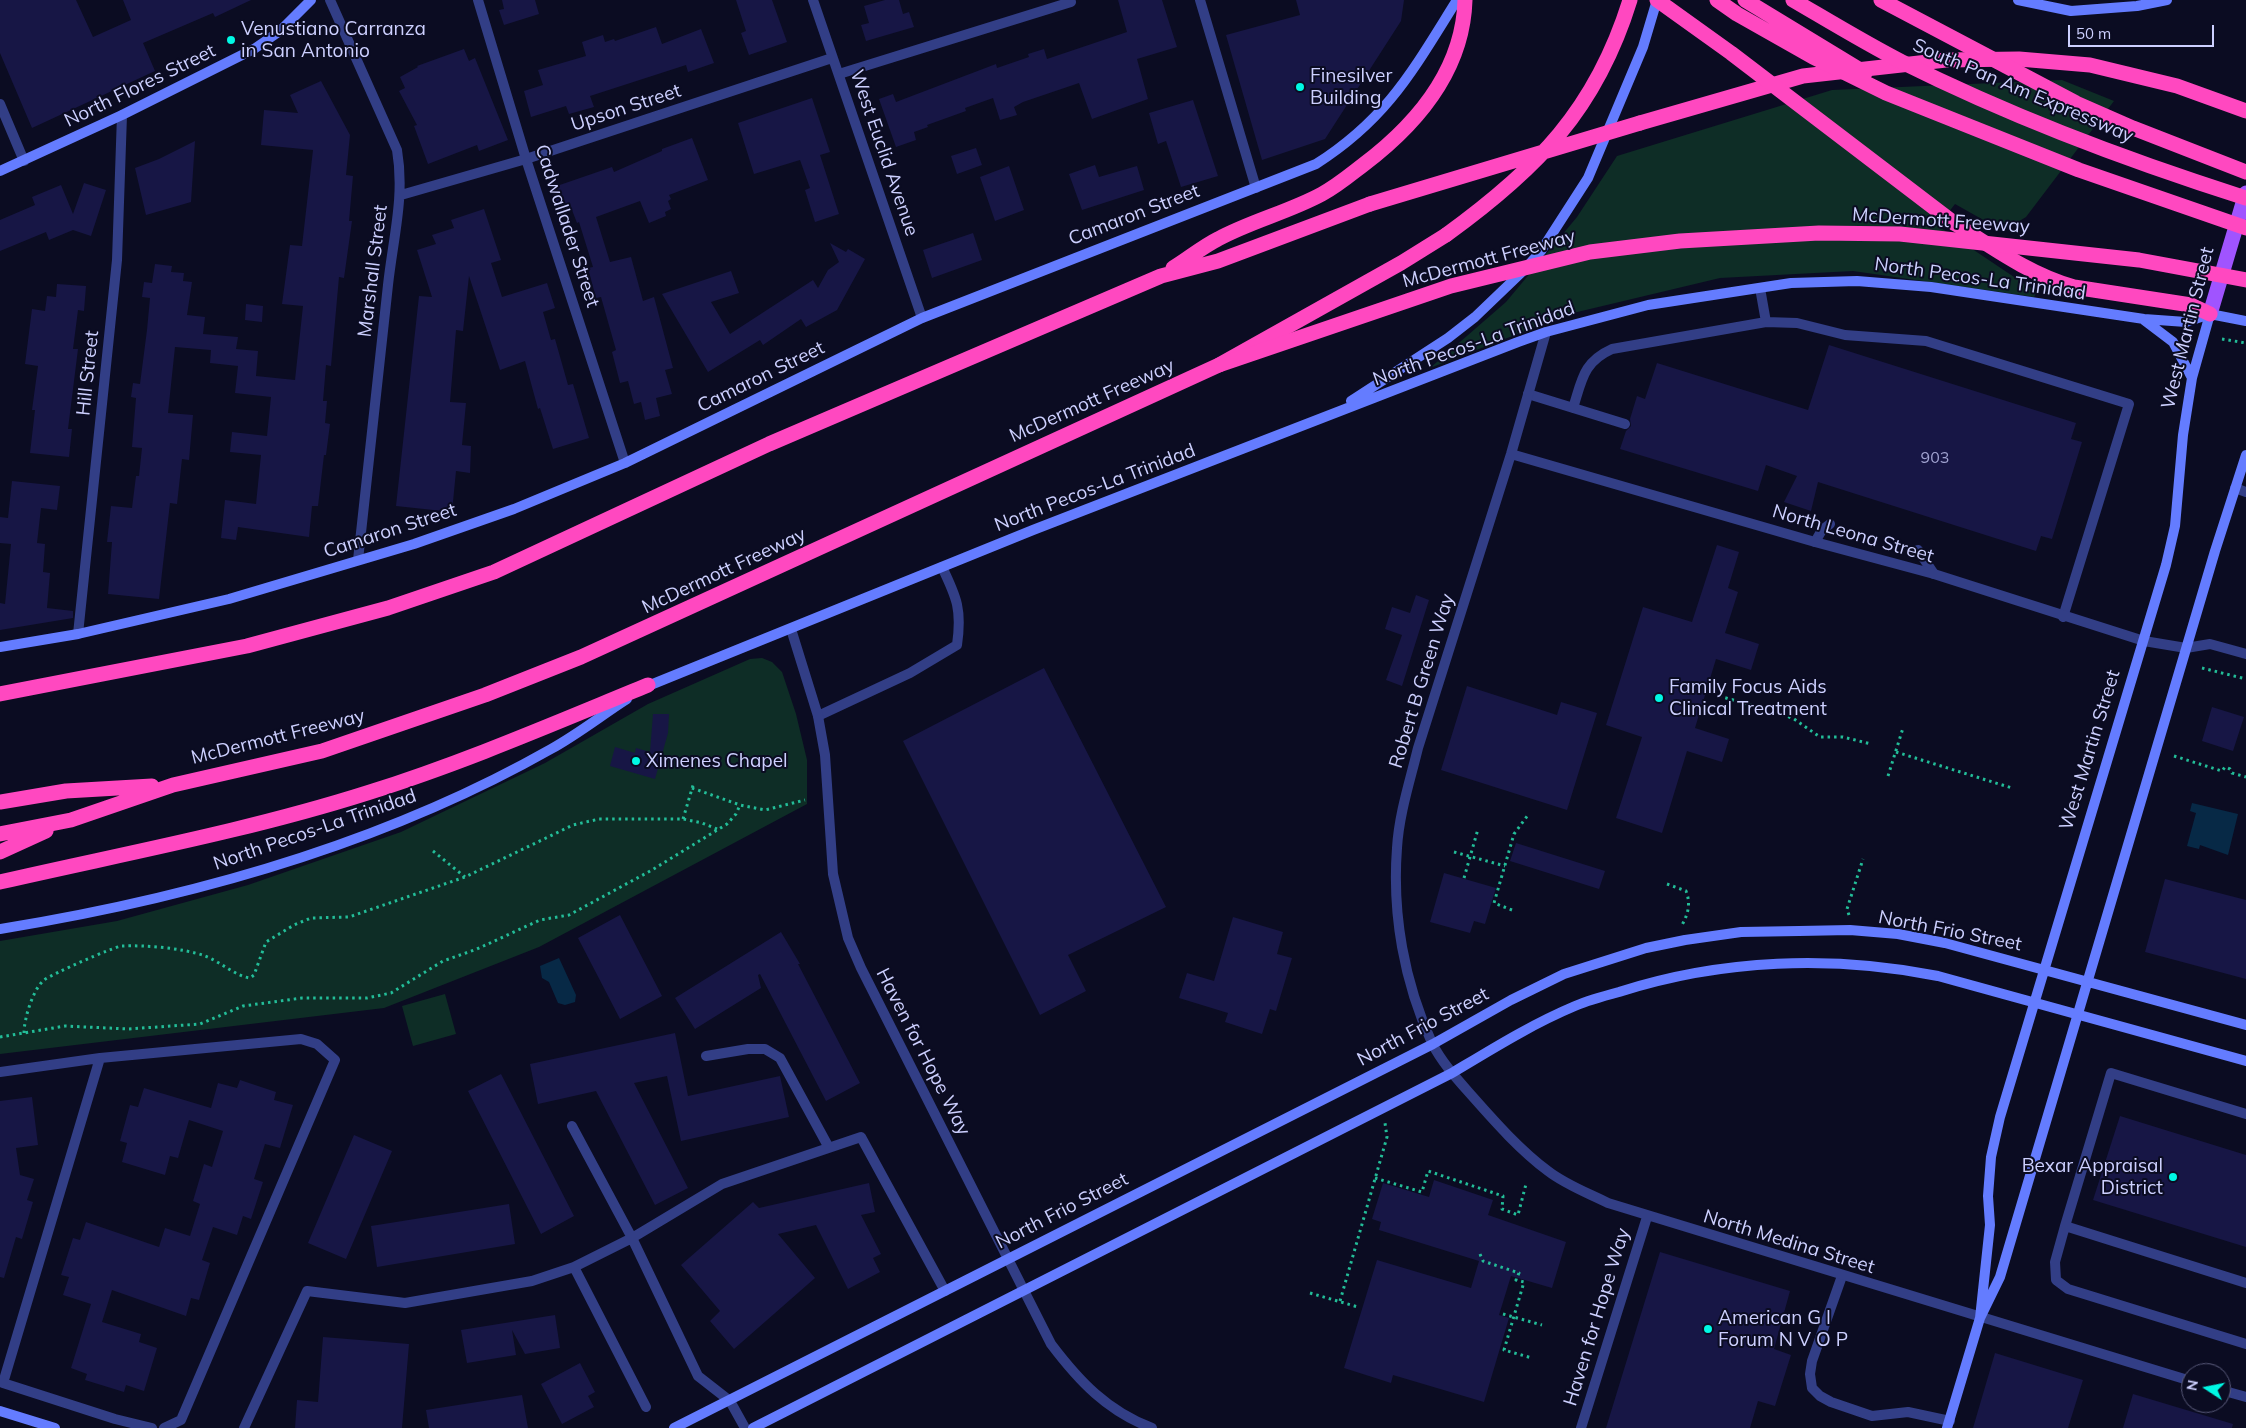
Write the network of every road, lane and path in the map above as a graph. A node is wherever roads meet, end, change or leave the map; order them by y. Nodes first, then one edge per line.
1 (311, 0) edge
2 (330, 0) edge
3 (478, 0) edge
4 (813, 0) edge
5 (1200, 0) edge
6 (1457, 0) edge
7 (1465, 0) edge
8 (1630, 0) edge
9 (1657, 0) edge
10 (1717, 0) edge
11 (1745, 0) edge
12 (1793, 0) edge
13 (1881, 0) edge
14 (2018, 0) edge
15 (2167, 0) edge
16 (1070, 2) dead end
17 (832, 58) junction
18 (839, 74) junction
19 (0, 104) edge
20 (1934, 111) junction
21 (2246, 111) edge
22 (122, 115) junction
23 (526, 159) junction
24 (24, 161) junction
25 (0, 171) edge
26 (2246, 172) edge
27 (1256, 188) junction
28 (2246, 193) edge
29 (401, 195) junction
30 (2246, 198) edge
31 (2246, 228) edge
32 (1161, 276) junction
33 (2246, 280) edge
34 (1760, 288) junction
35 (2210, 314) junction
36 (922, 318) junction
37 (2144, 320) junction
38 (2246, 321) edge
39 (1766, 322) junction
40 (1546, 332) junction
41 (2222, 339) dead end
42 (2246, 343) edge
43 (1219, 365) junction
44 (2192, 378) junction
45 (1528, 394) junction
46 (1573, 408) junction
47 (1312, 421) junction
48 (1624, 424) dead end
49 (1511, 454) junction
50 (2246, 455) edge
51 (625, 463) junction
52 (2235, 488) junction
53 (2246, 492) edge
54 (1830, 524) dead end
55 (1815, 542) junction
56 (1918, 550) dead end
57 (358, 560) junction
58 (942, 567) junction
59 (1934, 574) junction
60 (2063, 617) junction
61 (791, 629) junction
62 (78, 634) junction
63 (2144, 641) junction
64 (0, 648) edge
65 (2186, 648) junction
66 (2246, 654) edge
67 (2202, 668) dead end
68 (2246, 679) edge
69 (648, 685) junction
70 (0, 694) edge
71 (1720, 696) dead end
72 (1751, 705) dead end
73 (1776, 712) dead end
74 (818, 716) junction
75 (1903, 728) dead end
76 (1871, 744) dead end
77 (1896, 752) junction
78 (2174, 756) dead end
79 (1888, 776) dead end
80 (2246, 777) edge
81 (694, 782) dead end
82 (173, 785) junction
83 (692, 788) junction
84 (2012, 788) dead end
85 (805, 800) dead end
86 (0, 802) edge
87 (740, 805) junction
88 (1528, 815) dead end
89 (683, 819) junction
90 (71, 820) junction
91 (1478, 829) dead end
92 (717, 830) junction
93 (0, 834) edge
94 (433, 851) dead end
95 (0, 852) edge
96 (1454, 852) dead end
97 (1470, 856) junction
98 (1863, 859) dead end
99 (1504, 866) junction
100 (465, 877) junction
101 (1464, 878) dead end
102 (0, 882) edge
103 (1667, 884) dead end
104 (1512, 910) dead end
105 (1850, 917) dead end
106 (1682, 925) dead end
107 (0, 929) edge
108 (2045, 969) junction
109 (2088, 981) junction
110 (2035, 1003) junction
111 (2077, 1016) junction
112 (2246, 1025) edge
113 (24, 1033) junction
114 (0, 1037) edge
115 (1433, 1044) junction
116 (706, 1056) dead end
117 (100, 1058) junction
118 (2246, 1061) edge
119 (0, 1072) edge
120 (1452, 1073) junction
121 (2246, 1114) edge
122 (1384, 1120) dead end
123 (572, 1126) dead end
124 (828, 1146) junction
125 (1376, 1178) junction
126 (1526, 1184) dead end
127 (1646, 1216) junction
128 (2065, 1226) junction
129 (632, 1238) junction
130 (1480, 1254) dead end
131 (1006, 1259) junction
132 (574, 1267) junction
133 (1842, 1276) junction
134 (2246, 1283) edge
135 (1023, 1290) junction
136 (944, 1291) junction
137 (1310, 1293) dead end
138 (1340, 1302) junction
139 (1358, 1307) dead end
140 (1503, 1314) dead end
141 (1514, 1316) junction
142 (1980, 1318) junction
143 (1542, 1325) dead end
144 (2246, 1344) edge
145 (1532, 1358) dead end
146 (2181, 1378) edge
147 (2, 1383) edge
148 (2231, 1393) edge
149 (2246, 1397) edge
150 (730, 1401) junction
151 (646, 1407) dead end
152 (0, 1411) edge
153 (114, 1423) edge
154 (1949, 1424) edge
155 (1146, 1427) edge
156 (55, 1428) edge
157 (152, 1428) edge
158 (164, 1428) edge
159 (244, 1428) edge
160 (674, 1428) edge
161 (745, 1428) edge
162 (753, 1428) edge
163 (1581, 1428) edge

1 - 22 main road, North Flores Street
2 - 29 street, Marshall Street
3 - 23 street, Cadwallader Street
4 - 17 street, West Euclid Avenue
5 - 27 street
6 - 27 main road, Camaron Street
7 - 32 highway
8 - 43 highway, bridge
9 - 35 highway, bridge
9 - 47 main road
10 - 20 highway, bridge
11 - 20 highway, bridge
12 - 30 highway, South Pan Am Expressway, bridge
13 - 26 highway, South Pan Am Expressway, bridge
14 - 15 main road
16 - 18 street
17 - 18 street, West Euclid Avenue
17 - 23 street, Upson Street
18 - 36 street, West Euclid Avenue
19 - 24 street
20 - 31 highway, bridge
21 - 32 highway, bridge
22 - 24 main road, North Flores Street
22 - 62 street, Hill Street
23 - 29 street, Upson Street
23 - 51 street, Cadwallader Street
24 - 25 main road, North Flores Street
27 - 36 main road, Camaron Street
28 - 35 main road, West Martin Street
29 - 57 street, Marshall Street
32 - 70 highway
33 - 43 highway, McDermott Freeway, bridge
34 - 37 main road, North Pecos-La Trinidad
34 - 39 street
34 - 40 main road, North Pecos-La Trinidad
35 - 37 main road, North Pecos-La Trinidad
35 - 38 main road, North Pecos-La Trinidad
35 - 44 main road, West Martin Street
36 - 51 main road, Camaron Street
37 - 44 main road
39 - 46 street
39 - 60 street
40 - 45 street, Robert B Green Way
40 - 47 main road, North Pecos-La Trinidad
41 - 42 path
43 - 82 highway, McDermott Freeway
44 - 63 main road, West Martin Street
45 - 46 street
45 - 49 street, Robert B Green Way
46 - 48 street
47 - 58 main road, North Pecos-La Trinidad
49 - 55 street, North Leona Street
49 - 115 street, Robert B Green Way
50 - 52 main road, West Martin Street
51 - 57 main road, Camaron Street
52 - 53 street
52 - 65 main road, West Martin Street
54 - 55 street
55 - 59 street, North Leona Street
56 - 59 street
57 - 62 main road, Camaron Street
58 - 61 main road, North Pecos-La Trinidad
58 - 74 street
59 - 60 street, North Leona Street
60 - 63 street, North Leona Street
61 - 69 main road, North Pecos-La Trinidad
61 - 74 street, Haven for Hope Way
62 - 64 main road, Camaron Street
63 - 65 street, North Leona Street
63 - 108 main road, West Martin Street
65 - 66 street, North Leona Street
65 - 109 main road, West Martin Street
67 - 68 path
69 - 102 highway
69 - 107 main road, North Pecos-La Trinidad
71 - 72 path
73 - 76 path
74 - 131 street, Haven for Hope Way
75 - 77 path
77 - 79 path
77 - 84 path
78 - 80 path
81 - 83 path
82 - 86 highway
82 - 90 highway, McDermott Freeway
83 - 87 path
83 - 89 path
85 - 87 path
87 - 92 path
88 - 99 path
89 - 92 path
89 - 100 path
90 - 93 highway, McDermott Freeway
90 - 95 highway
91 - 97 path
92 - 113 path
94 - 100 path
96 - 97 path
97 - 99 path
97 - 101 path
98 - 105 path
99 - 104 path
100 - 113 path
103 - 106 path
108 - 109 main road, North Frio Street
108 - 110 main road, West Martin Street
108 - 115 main road, North Frio Street
109 - 111 main road, West Martin Street
109 - 112 main road, North Frio Street
110 - 111 main road
110 - 120 main road
110 - 142 main road, West Martin Street
111 - 118 main road
111 - 142 main road, West Martin Street
113 - 114 path
115 - 120 street, North Medina Street
115 - 131 main road, North Frio Street
116 - 124 street
117 - 119 street
117 - 147 street
117 - 158 street
120 - 127 street, North Medina Street
120 - 135 main road
121 - 128 street
122 - 125 path
123 - 129 street
124 - 129 street
124 - 136 street
125 - 126 path
125 - 138 path
127 - 133 street, North Medina Street
127 - 163 street, Haven for Hope Way
128 - 134 street
128 - 144 street
129 - 132 street
129 - 150 street
130 - 141 path
131 - 135 street, Haven for Hope Way
131 - 136 main road, North Frio Street
132 - 151 street
132 - 159 street
133 - 142 street, North Medina Street
133 - 154 street
135 - 155 street, Haven for Hope Way
135 - 162 main road
136 - 150 main road, North Frio Street
137 - 138 path
138 - 139 path
140 - 141 path
141 - 143 path
141 - 145 path
142 - 146 street, North Medina Street
142 - 154 main road, West Martin Street
147 - 153 street
148 - 149 street
150 - 160 main road, North Frio Street
150 - 161 street
152 - 156 main road
153 - 157 street

